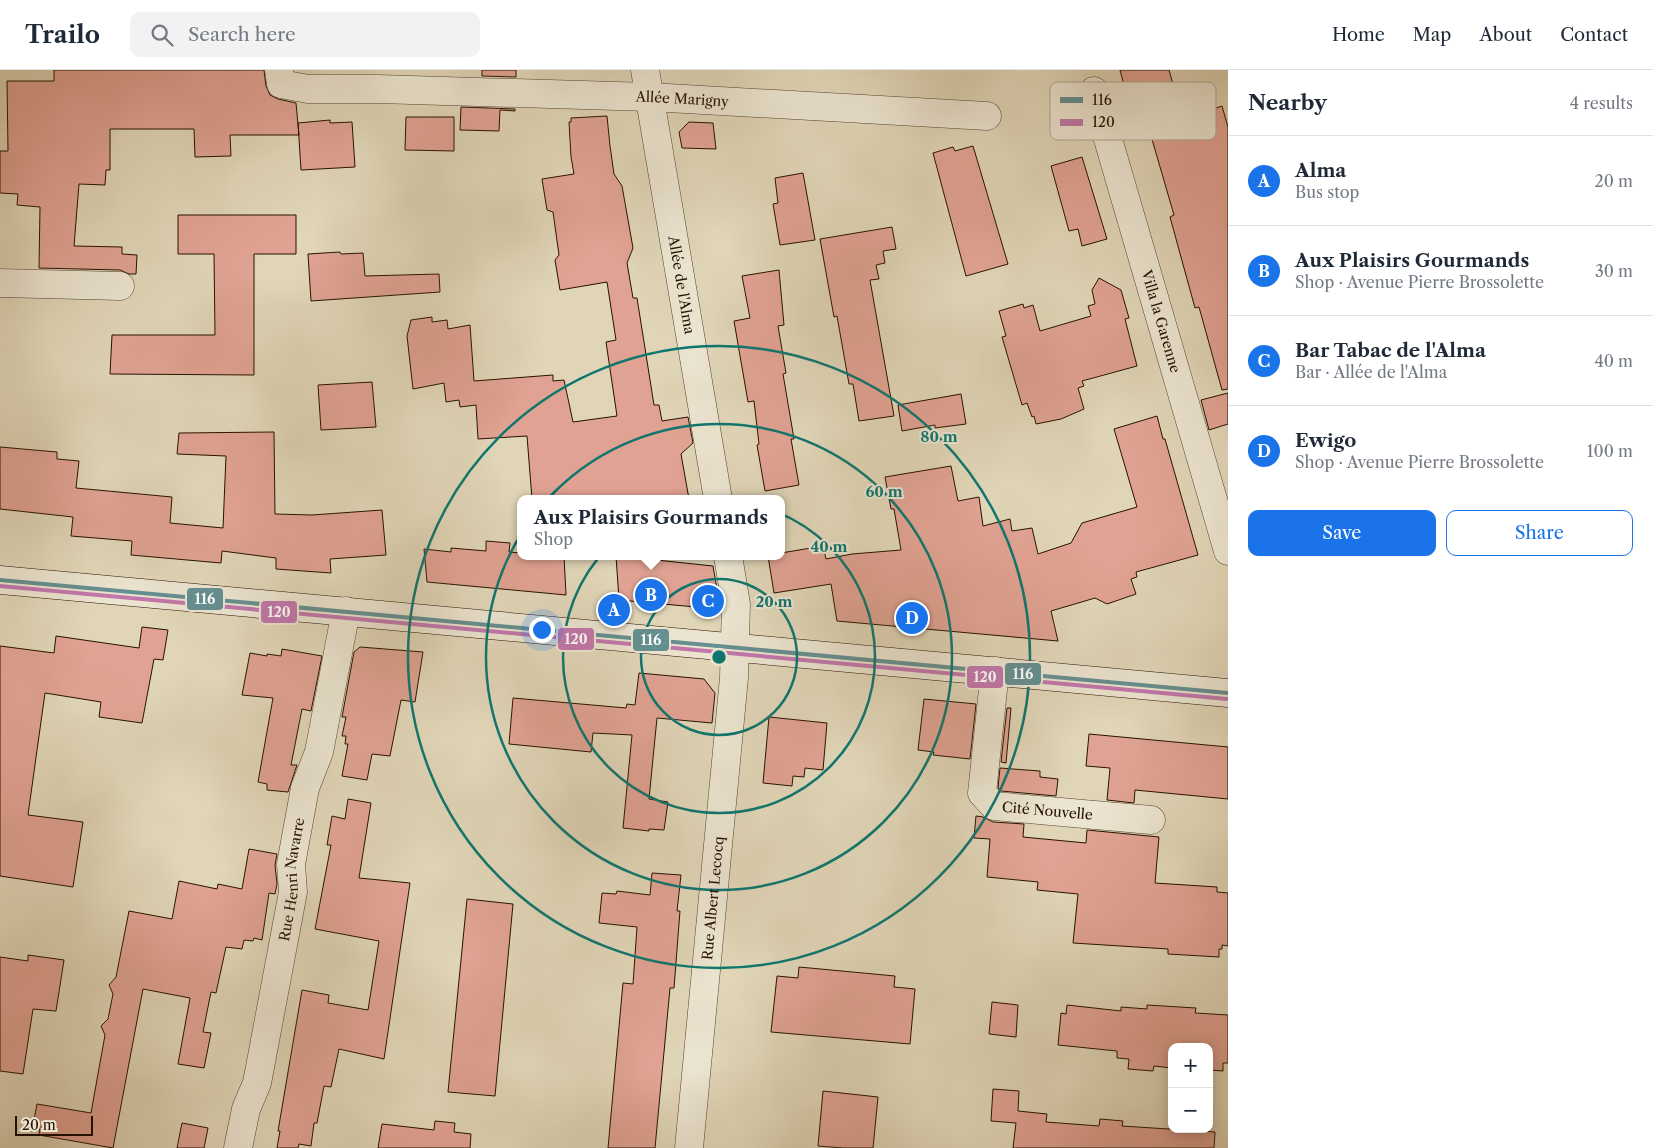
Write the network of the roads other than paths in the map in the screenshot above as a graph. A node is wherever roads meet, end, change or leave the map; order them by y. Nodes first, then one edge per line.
1 (279, 70) edge
2 (646, 70) edge
3 (650, 97) junction
4 (987, 116) dead end
5 (1108, 140) edge
6 (0, 283) edge
7 (120, 286) dead end
8 (717, 495) edge
9 (1228, 551) edge
10 (729, 560) edge
11 (0, 580) edge
12 (346, 612) junction
13 (736, 647) junction
14 (995, 671) junction
15 (1228, 693) edge
16 (1151, 820) dead end
17 (238, 1148) edge
18 (689, 1148) edge

1 - 3 street, Allée Marigny
2 - 3 street, Allée de l'Alma
3 - 4 street, Allée Marigny
3 - 8 street, Allée de l'Alma
5 - 9 street, Villa la Garenne
6 - 7 street
10 - 13 street
11 - 12 street
12 - 13 street
12 - 17 street, Rue Henri Navarre
13 - 14 street
13 - 18 street, Rue Albert Lecocq
14 - 15 street
14 - 16 street, Cité Nouvelle

